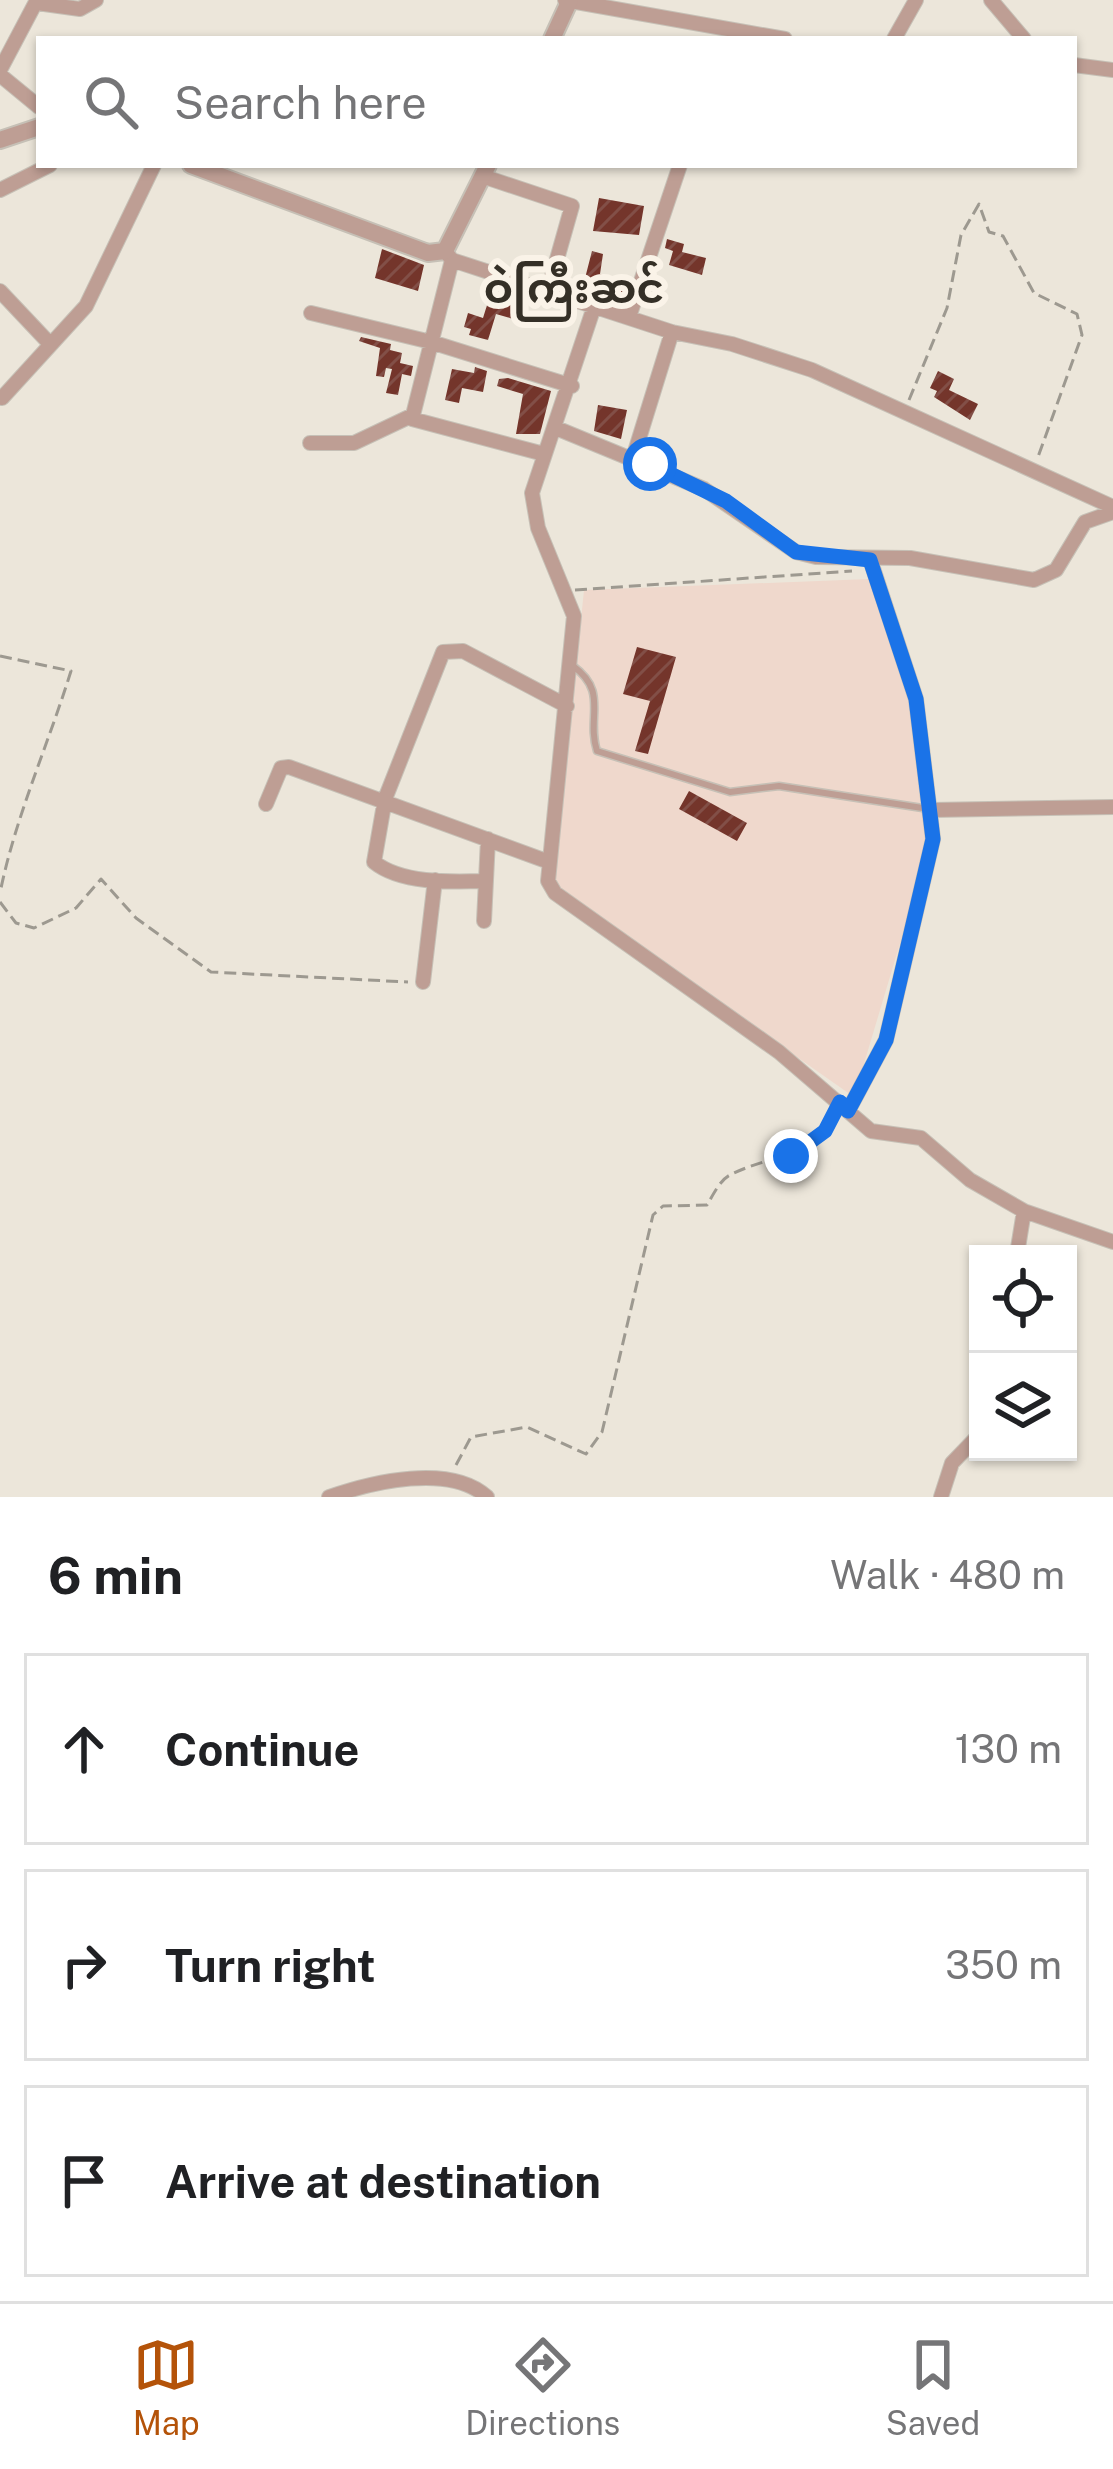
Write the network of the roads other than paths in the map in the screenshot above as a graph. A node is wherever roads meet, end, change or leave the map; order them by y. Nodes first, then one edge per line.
1 (96, 0) edge
2 (568, 0) edge
3 (916, 0) edge
4 (992, 0) edge
5 (37, 1) edge
6 (553, 36) edge
7 (768, 36) edge
8 (896, 36) edge
9 (1022, 36) edge
10 (1077, 64) edge
11 (1113, 70) edge
12 (0, 72) edge
13 (36, 104) edge
14 (36, 128) edge
15 (0, 140) edge
16 (44, 168) edge
17 (153, 168) edge
18 (199, 168) edge
19 (679, 168) edge
20 (485, 171) edge
21 (0, 190) edge
22 (448, 256) junction
23 (0, 291) edge
24 (548, 291) junction
25 (594, 307) junction
26 (311, 313) dead end
27 (628, 317) junction
28 (672, 332) junction
29 (431, 342) junction
30 (50, 344) junction
31 (572, 386) junction
32 (1, 400) edge
33 (411, 416) junction
34 (556, 428) junction
35 (310, 442) dead end
36 (544, 454) junction
37 (633, 458) junction
38 (1113, 509) edge
39 (870, 560) junction
40 (570, 664) junction
41 (567, 706) junction
42 (386, 799) junction
43 (266, 804) dead end
44 (1113, 807) edge
45 (932, 810) junction
46 (488, 838) junction
47 (549, 862) junction
48 (434, 880) junction
49 (485, 881) junction
50 (484, 921) dead end
51 (423, 982) road end
52 (844, 1106) junction
53 (1024, 1211) junction
54 (1113, 1242) edge
55 (1018, 1245) edge
56 (969, 1445) edge
57 (329, 1497) edge
58 (487, 1497) edge
59 (941, 1497) edge

1 - 5 street
2 - 6 street
2 - 7 street
3 - 8 street
4 - 9 street
5 - 12 street
10 - 11 street
12 - 13 street
14 - 15 street
16 - 21 street
17 - 30 street
18 - 22 street
19 - 27 street
20 - 22 street
20 - 24 street
22 - 24 street
22 - 29 street
23 - 30 street
24 - 25 street
25 - 27 street
25 - 31 street
26 - 29 street
27 - 28 street
28 - 37 street
28 - 38 street
29 - 31 street
29 - 33 street
30 - 32 street
31 - 34 street
33 - 35 street
33 - 36 street
34 - 36 street
34 - 37 street
36 - 40 street
37 - 39 street
38 - 39 street
39 - 45 street
40 - 41 street
40 - 45 lane
41 - 42 street
41 - 47 street
42 - 43 street
42 - 46 street
42 - 48 street
44 - 45 street
45 - 52 street
46 - 47 street
46 - 49 street
47 - 52 street
48 - 49 street
48 - 51 street
49 - 50 street
52 - 53 street
53 - 54 street
53 - 55 street
56 - 59 street
57 - 58 street

